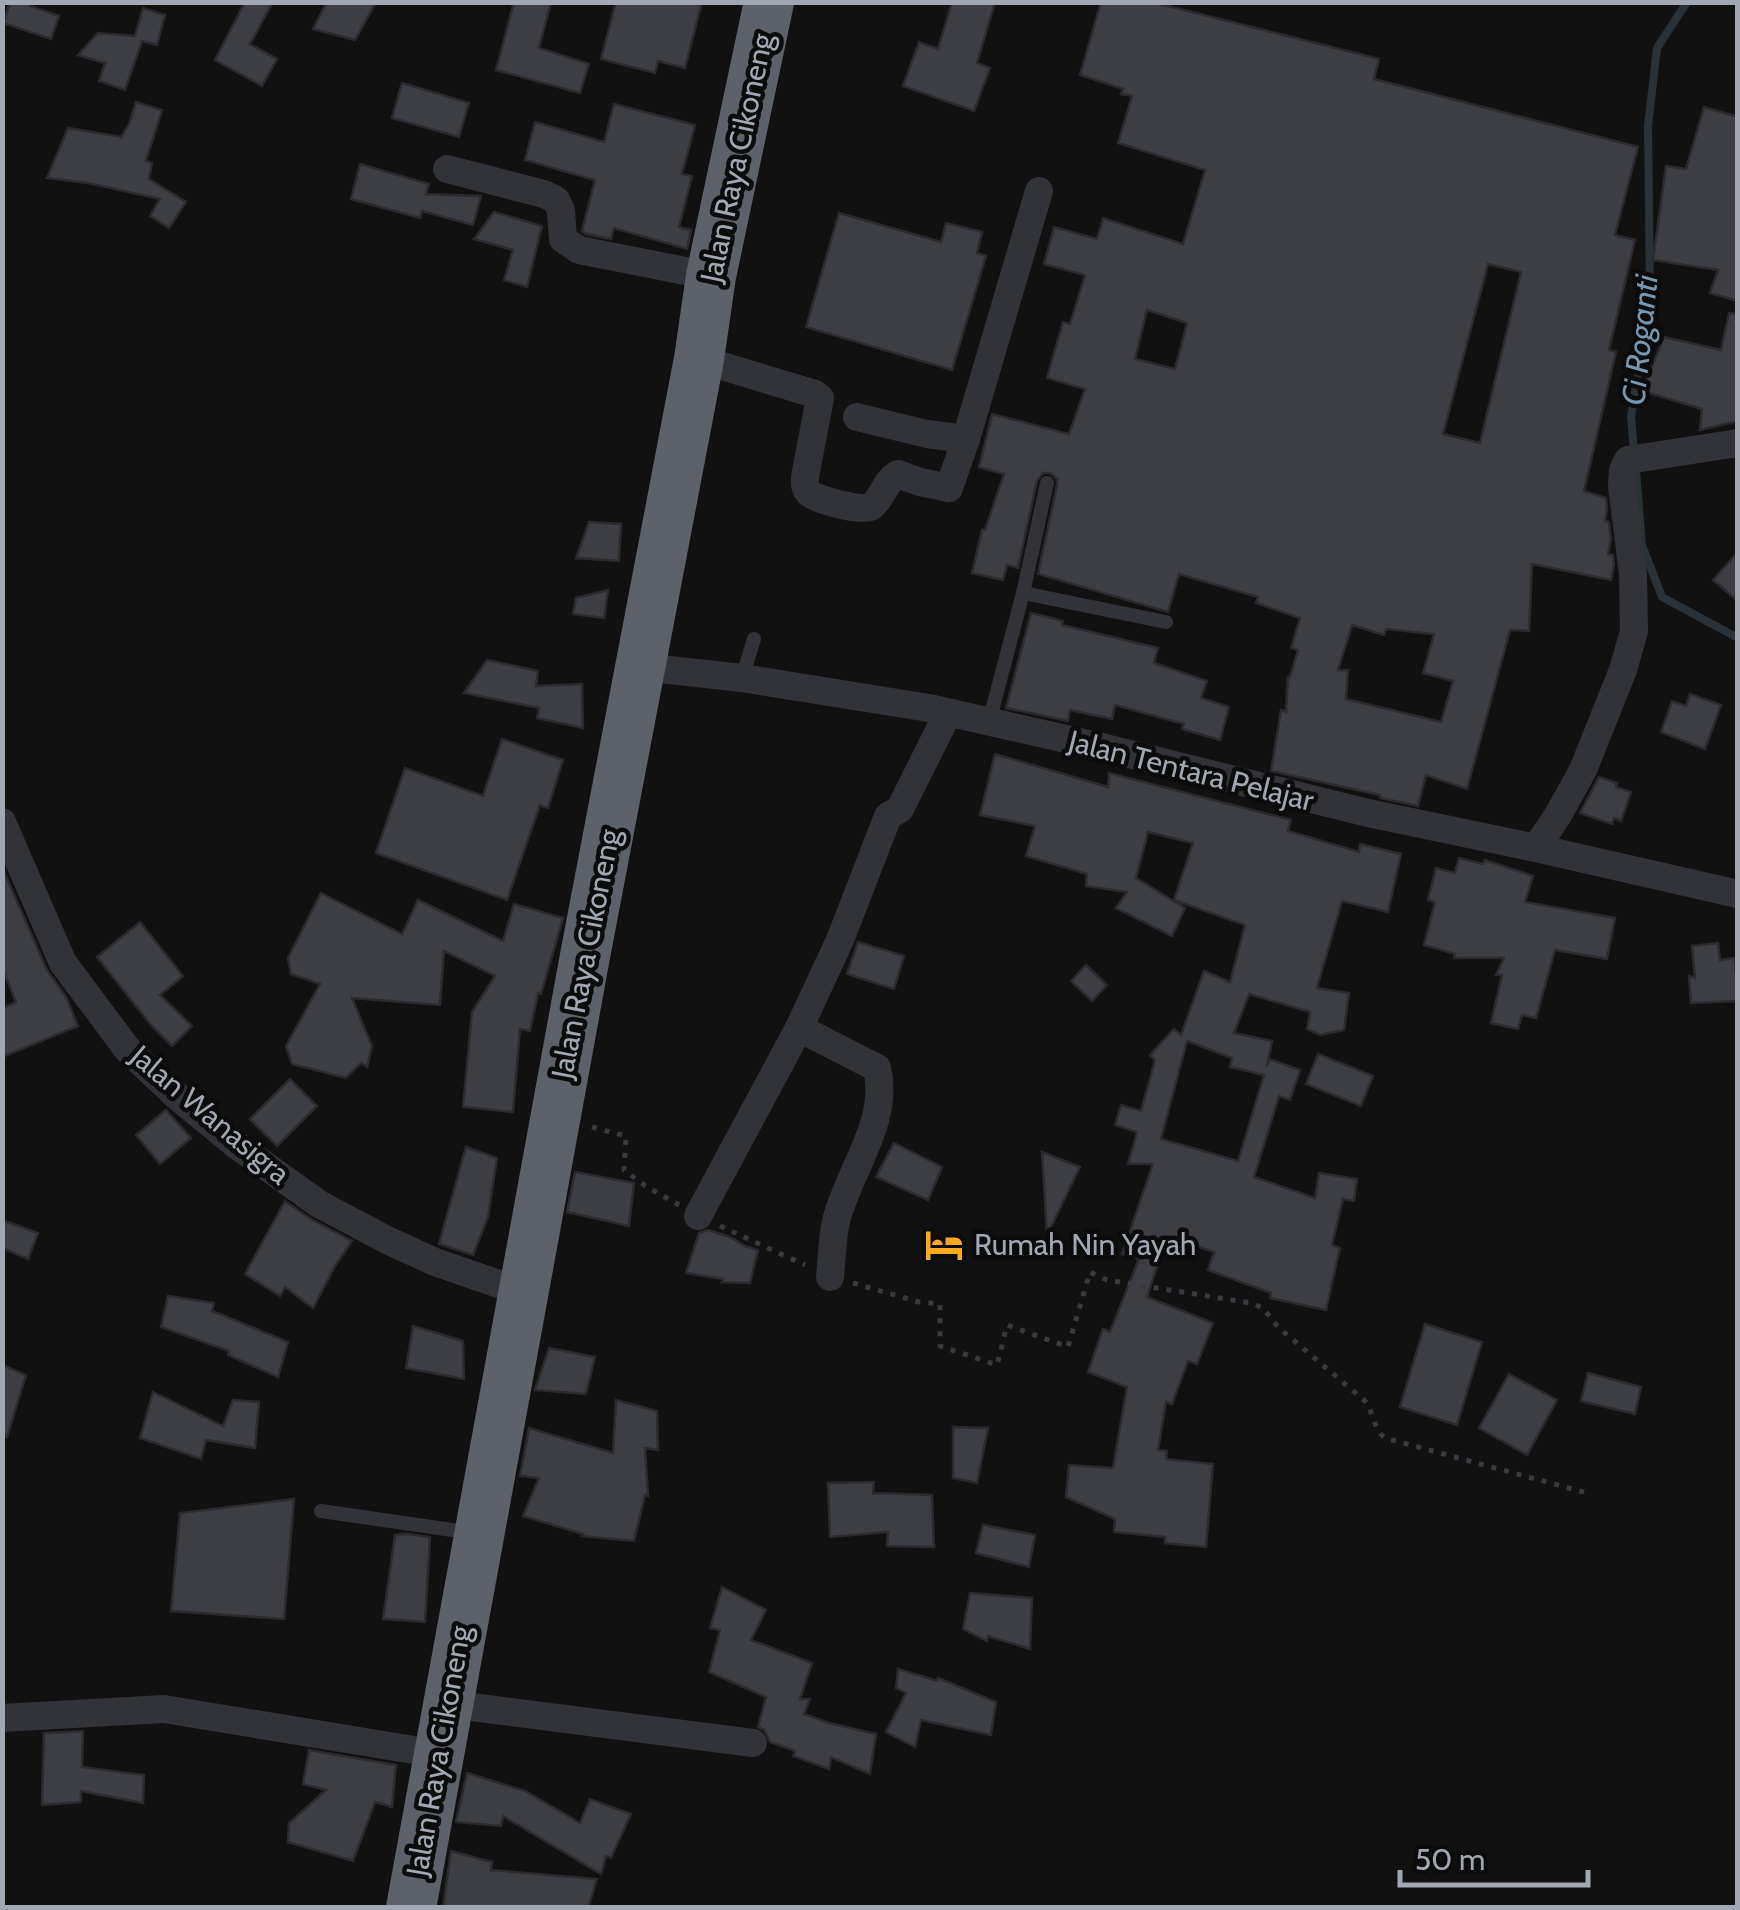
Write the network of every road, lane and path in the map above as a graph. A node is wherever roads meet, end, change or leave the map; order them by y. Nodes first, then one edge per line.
1 (769, 2) edge
2 (447, 169) dead end
3 (1039, 191) dead end
4 (711, 276) junction
5 (699, 359) junction
6 (857, 417) dead end
7 (966, 439) junction
8 (1738, 442) edge
9 (1048, 484) dead end
10 (1023, 593) junction
11 (1166, 622) dead end
12 (754, 639) dead end
13 (642, 666) junction
14 (742, 678) junction
15 (948, 713) junction
16 (989, 723) junction
17 (2, 822) edge
18 (1536, 848) junction
19 (1738, 894) edge
20 (800, 1028) junction
21 (555, 1118) junction
22 (698, 1216) junction
23 (830, 1276) junction
24 (524, 1294) junction
25 (1587, 1493) dead end
26 (322, 1511) dead end
27 (479, 1534) junction
28 (448, 1704) junction
29 (2, 1718) edge
30 (753, 1744) dead end
31 (438, 1754) junction
32 (411, 1908) edge

1 - 4 highway, Jalan Raya Cikoneng
2 - 4 street
3 - 7 street
4 - 5 highway, Jalan Raya Cikoneng
5 - 7 street
5 - 13 highway, Jalan Raya Cikoneng
6 - 7 street
8 - 18 street
9 - 10 lane
10 - 11 lane
10 - 16 lane
12 - 14 lane
13 - 14 street, Jalan Tentara Pelajar
13 - 21 highway, Jalan Raya Cikoneng
14 - 15 street, Jalan Tentara Pelajar
15 - 16 street, Jalan Tentara Pelajar
15 - 20 street
16 - 18 street, Jalan Tentara Pelajar
17 - 24 street, Jalan Wanasigra
18 - 19 street, Jalan Tentara Pelajar
20 - 22 street
20 - 23 street
21 - 22 path
21 - 24 highway, Jalan Raya Cikoneng
22 - 23 path
23 - 25 path
24 - 27 highway, Jalan Raya Cikoneng
26 - 27 lane
27 - 28 highway, Jalan Raya Cikoneng
28 - 30 street
28 - 31 highway, Jalan Raya Cikoneng
29 - 31 street
31 - 32 highway, Jalan Raya Cikoneng

